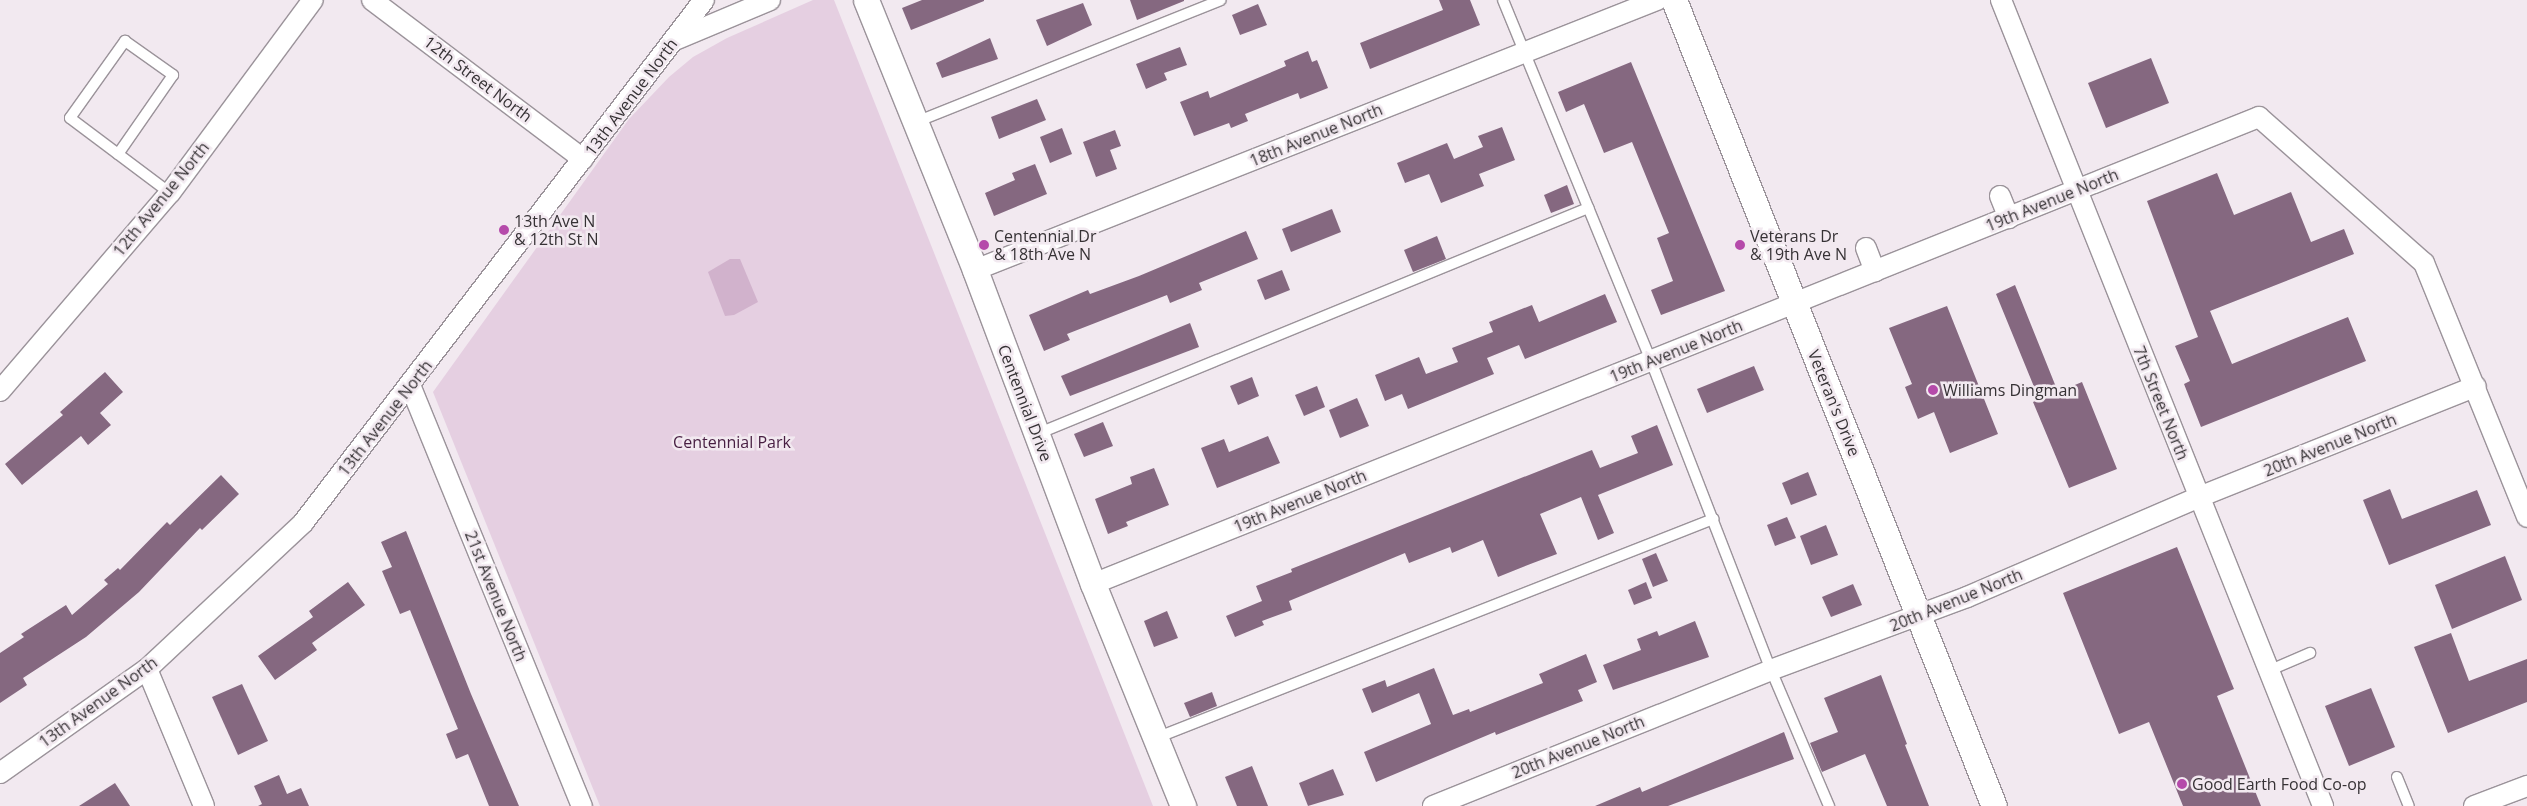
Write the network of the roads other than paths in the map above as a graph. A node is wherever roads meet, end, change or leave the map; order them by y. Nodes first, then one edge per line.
1 (313, 0) edge
2 (372, 0) edge
3 (704, 0) edge
4 (770, 0) edge
5 (866, 0) edge
6 (1221, 0) edge
7 (1503, 0) edge
8 (1657, 0) edge
9 (1674, 0) edge
10 (2001, 0) edge
11 (673, 41) junction
12 (1524, 53) junction
13 (915, 123) junction
14 (118, 154) junction
15 (583, 159) junction
16 (2077, 190) junction
17 (170, 193) junction
18 (2000, 196) dead end
19 (1588, 208) junction
20 (2008, 218) junction
21 (1866, 248) dead end
22 (975, 270) junction
23 (1874, 271) junction
24 (1794, 304) junction
25 (1651, 361) junction
26 (410, 385) junction
27 (2476, 386) junction
28 (0, 391) edge
29 (1037, 434) junction
30 (2199, 497) junction
31 (2527, 517) edge
32 (1713, 519) junction
33 (1093, 584) junction
34 (1918, 616) junction
35 (2310, 653) dead end
36 (147, 669) junction
37 (1771, 670) junction
38 (2268, 671) junction
39 (1156, 738) junction
40 (0, 773) edge
41 (2397, 777) dead end
42 (2527, 786) edge
43 (204, 806) edge
44 (582, 806) edge
45 (1183, 806) edge
46 (1432, 806) edge
47 (1829, 806) edge
48 (1994, 806) edge
49 (2323, 806) edge
50 (2408, 806) edge
51 (2474, 806) edge

1 - 17 street, 12th Avenue North
2 - 15 street, 12th Street North
3 - 11 street, 13th Avenue North
4 - 11 street
5 - 13 street, Centennial Drive
6 - 13 lane
7 - 12 lane
8 - 12 street, 18th Avenue North
9 - 24 street, Veteran's Drive
10 - 16 street, 7th Street North
11 - 15 street, 13th Avenue North
12 - 19 lane
12 - 22 street, 18th Avenue North
13 - 22 street, Centennial Drive
14 - 14 lane
14 - 17 lane
15 - 26 street, 13th Avenue North
16 - 20 street, 19th Avenue North
16 - 27 street, 19th Avenue North
16 - 30 street, 7th Street North
17 - 28 street, 12th Avenue North
18 - 20 street
19 - 25 lane
19 - 29 lane
20 - 23 street, 19th Avenue North
21 - 23 street
22 - 29 street, Centennial Drive
23 - 24 street, 19th Avenue North
24 - 25 street, 19th Avenue North
24 - 34 street, Veteran's Drive
25 - 32 lane
25 - 33 street, 19th Avenue North
26 - 36 street, 13th Avenue North
26 - 44 street, 21st Avenue North
27 - 30 street, 20th Avenue North
27 - 31 street
29 - 33 street, Centennial Drive
30 - 34 street, 20th Avenue North
30 - 38 street, 7th Street North
32 - 37 lane
32 - 39 lane
33 - 39 street, Centennial Drive
34 - 37 street, 20th Avenue North
34 - 48 street, Veteran's Drive
35 - 38 lane
36 - 40 street, 13th Avenue North
36 - 43 street
37 - 46 street, 20th Avenue North
37 - 47 lane
38 - 49 street, 7th Street North
39 - 45 street, Centennial Drive
41 - 50 lane
42 - 51 street

